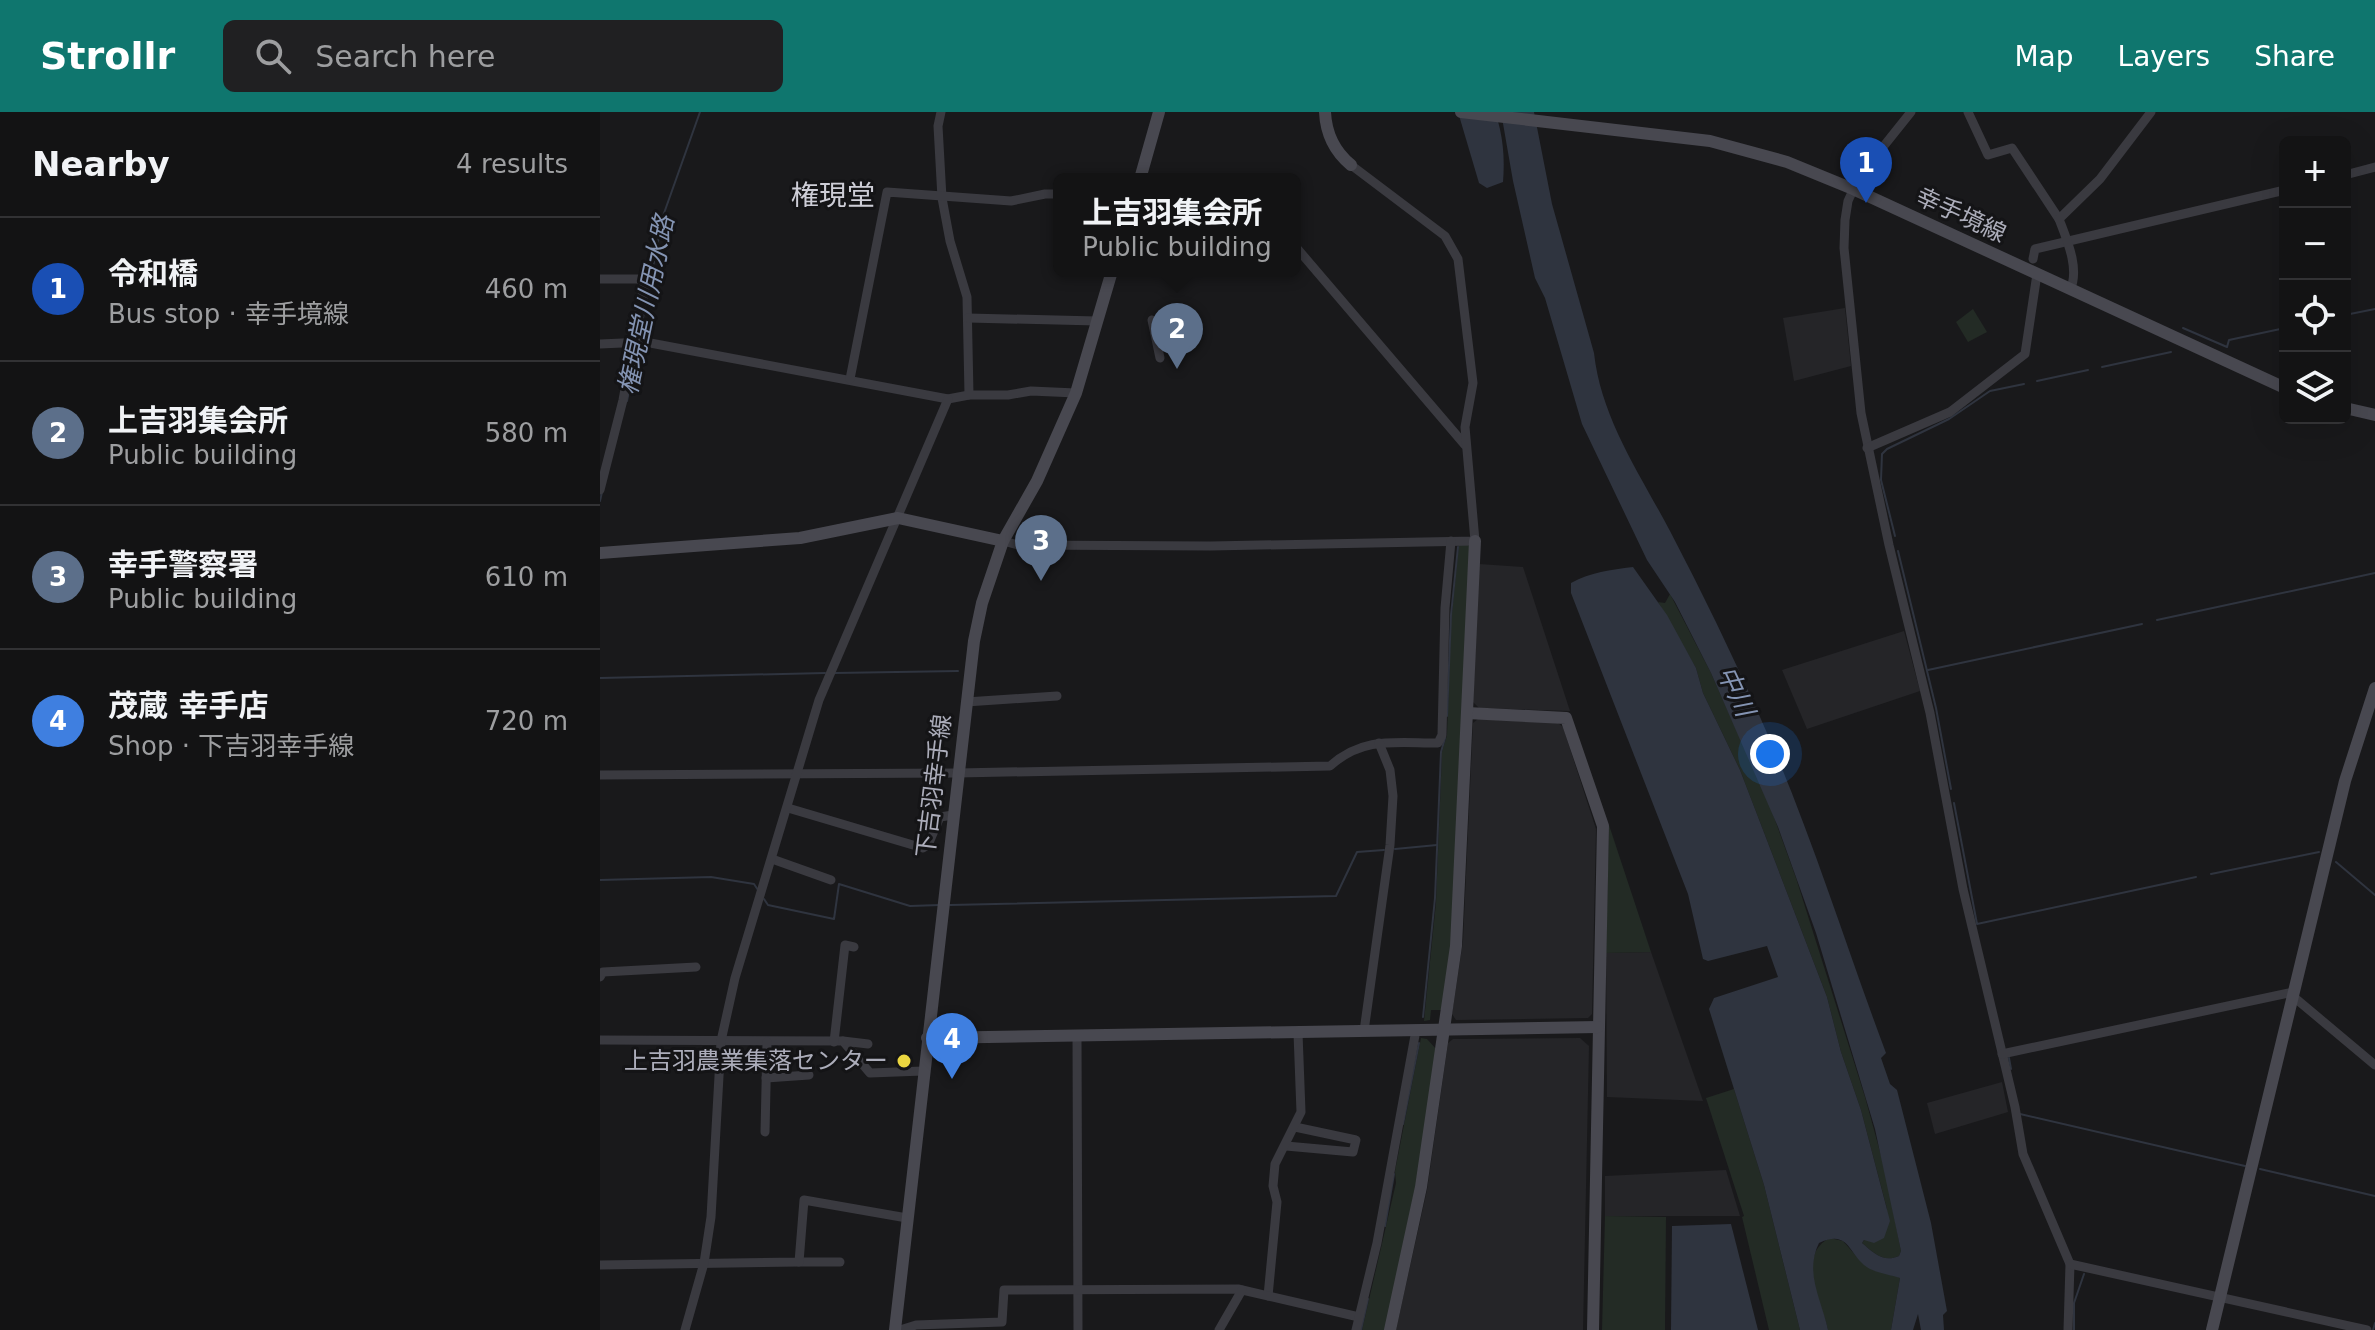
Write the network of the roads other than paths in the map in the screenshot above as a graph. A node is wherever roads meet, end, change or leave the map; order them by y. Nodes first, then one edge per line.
1 (941, 112) edge
2 (1159, 112) edge
3 (1325, 112) edge
4 (1461, 112) edge
5 (1911, 112) edge
6 (1968, 112) edge
7 (2151, 112) edge
8 (1351, 165) joint
9 (2375, 167) edge
10 (1142, 173) edge
11 (2351, 173) edge
12 (1853, 189) junction
13 (2279, 191) edge
14 (1053, 194) edge
15 (942, 198) junction
16 (2059, 219) junction
17 (2067, 241) junction
18 (1301, 253) edge
19 (2033, 259) dead end
20 (2037, 274) junction
21 (1110, 277) edge
22 (600, 279) edge
23 (2070, 290) junction
24 (968, 318) junction
25 (1152, 320) dead end
26 (1097, 321) junction
27 (634, 341) junction
28 (600, 344) edge
29 (1160, 358) dead end
30 (850, 379) junction
31 (2279, 385) edge
32 (1076, 393) junction
33 (969, 395) junction
34 (948, 399) junction
35 (2351, 409) edge
36 (2375, 415) edge
37 (1465, 445) junction
38 (1867, 448) junction
39 (600, 490) edge
40 (898, 518) junction
41 (1003, 541) junction
42 (1451, 541) junction
43 (1475, 541) junction
44 (600, 553) edge
45 (2375, 688) edge
46 (1057, 696) dead end
47 (966, 702) junction
48 (1467, 713) junction
49 (1379, 743) junction
50 (799, 773) junction
51 (958, 773) junction
52 (600, 775) edge
53 (788, 808) junction
54 (953, 815) junction
55 (772, 859) junction
56 (831, 880) dead end
57 (854, 947) dead end
58 (696, 967) dead end
59 (600, 977) edge
60 (2294, 996) junction
61 (1598, 1027) junction
62 (1416, 1030) junction
63 (1445, 1030) junction
64 (1364, 1031) junction
65 (1298, 1033) junction
66 (1077, 1035) junction
67 (927, 1038) junction
68 (600, 1040) edge
69 (721, 1041) junction
70 (767, 1042) junction
71 (838, 1042) junction
72 (868, 1044) dead end
73 (2002, 1054) junction
74 (2375, 1065) edge
75 (923, 1071) junction
76 (809, 1075) dead end
77 (766, 1078) junction
78 (1295, 1127) junction
79 (765, 1132) dead end
80 (1286, 1146) junction
81 (907, 1218) junction
82 (799, 1262) junction
83 (840, 1262) dead end
84 (704, 1263) junction
85 (2070, 1264) junction
86 (600, 1265) edge
87 (1078, 1289) junction
88 (1242, 1290) junction
89 (1268, 1296) junction
90 (2220, 1298) junction
91 (1359, 1317) junction
92 (685, 1330) edge
93 (898, 1330) edge
94 (1078, 1330) edge
95 (1219, 1330) edge
96 (1356, 1330) edge
97 (1390, 1330) edge
98 (1593, 1330) edge
99 (2068, 1330) edge
100 (2212, 1330) edge
101 (2367, 1330) edge

1 - 15 street
2 - 10 street
3 - 8 street
4 - 12 street, 幸手境線
5 - 12 street
6 - 16 street
7 - 16 street
8 - 37 street
9 - 11 street
12 - 20 street, 幸手境線
12 - 38 street
13 - 17 street
14 - 15 street
15 - 24 street
15 - 30 street
16 - 17 street
17 - 19 street
17 - 23 street
18 - 37 street
20 - 23 street, 幸手境線
20 - 38 street
21 - 26 street, 下吉羽幸手線
22 - 27 street
23 - 31 street, 幸手境線
24 - 26 street
24 - 33 street
25 - 29 street
26 - 32 street, 下吉羽幸手線
27 - 28 street
27 - 30 street
27 - 39 street
30 - 34 street
32 - 33 street
32 - 41 street, 下吉羽幸手線
33 - 34 street
34 - 40 street
35 - 36 street
37 - 43 street
38 - 73 street
40 - 41 street
40 - 44 street
40 - 50 street
41 - 42 street
41 - 47 street, 下吉羽幸手線
42 - 43 street
42 - 49 street
43 - 48 street
45 - 60 street
46 - 47 street
47 - 51 street, 下吉羽幸手線
48 - 61 street
48 - 63 street
49 - 51 street
49 - 64 street
50 - 51 street
50 - 52 street
50 - 53 street
51 - 54 street, 下吉羽幸手線
53 - 54 street
53 - 55 street
54 - 67 street, 下吉羽幸手線
55 - 56 street
55 - 69 street
57 - 71 street
58 - 59 street
60 - 73 street
60 - 74 street
60 - 90 street
61 - 63 street
61 - 98 street
62 - 63 street
62 - 64 street
62 - 91 street
63 - 97 street
64 - 65 street
65 - 66 street
65 - 78 street
66 - 67 street
66 - 87 street
67 - 75 street, 下吉羽幸手線
68 - 69 street
69 - 70 street
69 - 84 street
70 - 71 street
70 - 77 street
71 - 72 street
71 - 75 street
73 - 85 street
75 - 81 street, 下吉羽幸手線
76 - 77 street
77 - 79 street
78 - 80 street
78 - 80 street
80 - 89 street
81 - 82 street
81 - 93 street, 下吉羽幸手線
82 - 83 street
82 - 84 street
84 - 86 street
84 - 92 street
85 - 90 street
85 - 99 street
87 - 88 street
87 - 93 street
87 - 94 street
88 - 89 street
88 - 95 street
89 - 91 street
90 - 100 street
90 - 101 street
91 - 96 street

